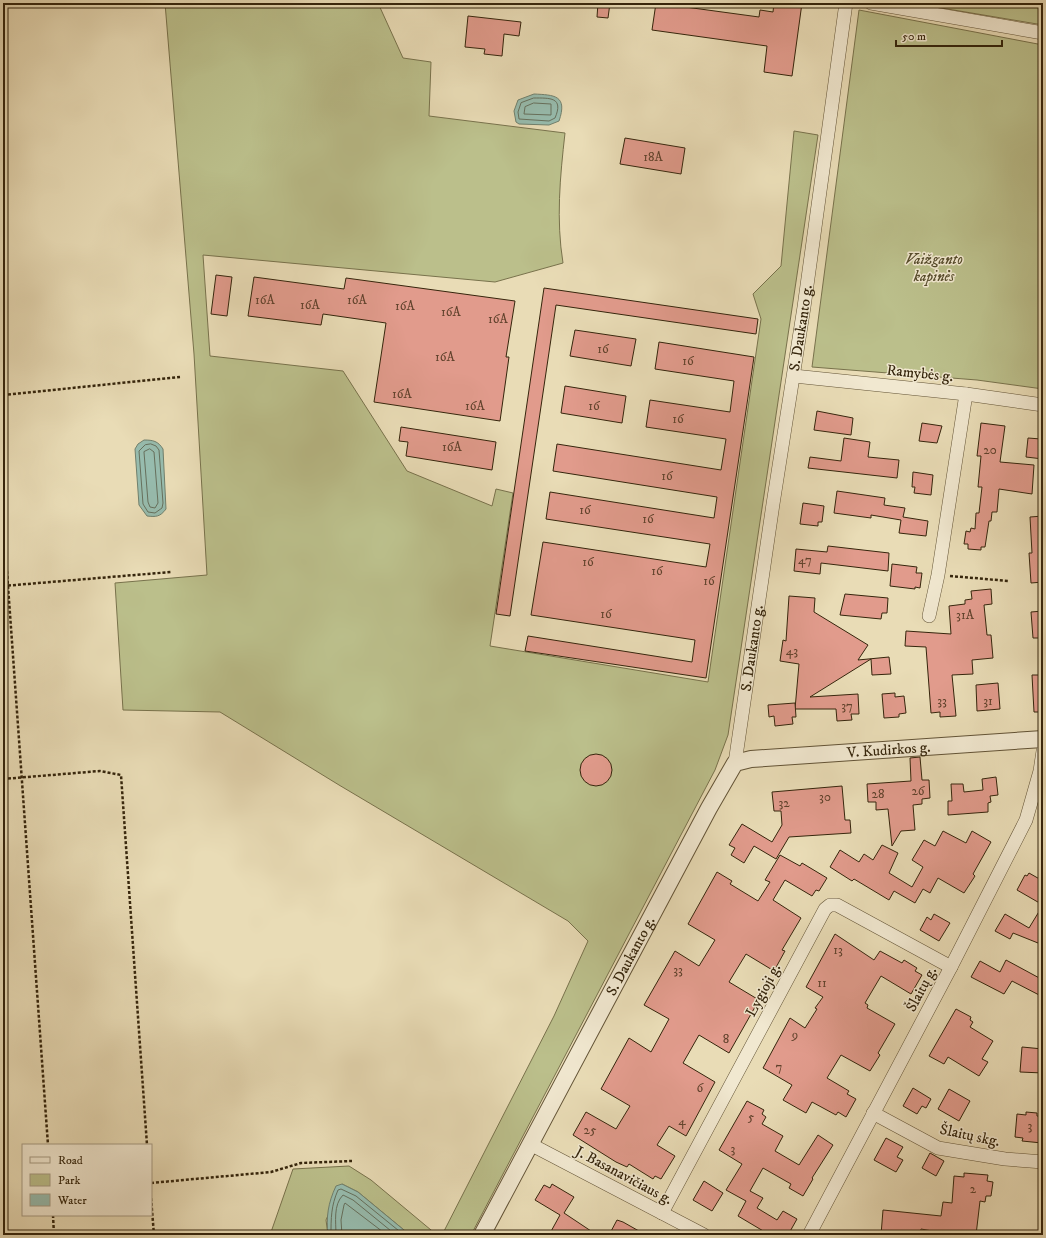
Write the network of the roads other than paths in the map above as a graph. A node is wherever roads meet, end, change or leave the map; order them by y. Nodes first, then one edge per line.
1 (846, 3) edge
2 (871, 3) edge
3 (1043, 33) edge
4 (794, 376) junction
5 (966, 394) junction
6 (1043, 405) edge
7 (929, 616) dead end
8 (1043, 739) edge
9 (1043, 751) edge
10 (735, 763) junction
11 (951, 967) junction
12 (873, 1113) junction
13 (530, 1144) junction
14 (1043, 1162) edge
15 (662, 1213) junction
16 (482, 1235) edge
17 (704, 1235) edge
18 (809, 1235) edge

1 - 4 street, S. Daukanto g.
2 - 3 street
4 - 5 street, Ramybės g.
4 - 10 street, S. Daukanto g.
5 - 6 street, Ramybės g.
5 - 7 street
8 - 10 street, V. Kudirkos g.
9 - 11 street, Šlaitų g.
10 - 13 street, S. Daukanto g.
11 - 12 street, Šlaitų g.
11 - 15 street, Lygioji g.
12 - 14 street, Šlaitų skg.
12 - 18 street, Šlaitų g.
13 - 15 street, J. Basanavičiaus g.
13 - 16 street, S. Daukanto g.
15 - 17 street, J. Basanavičiaus g.

